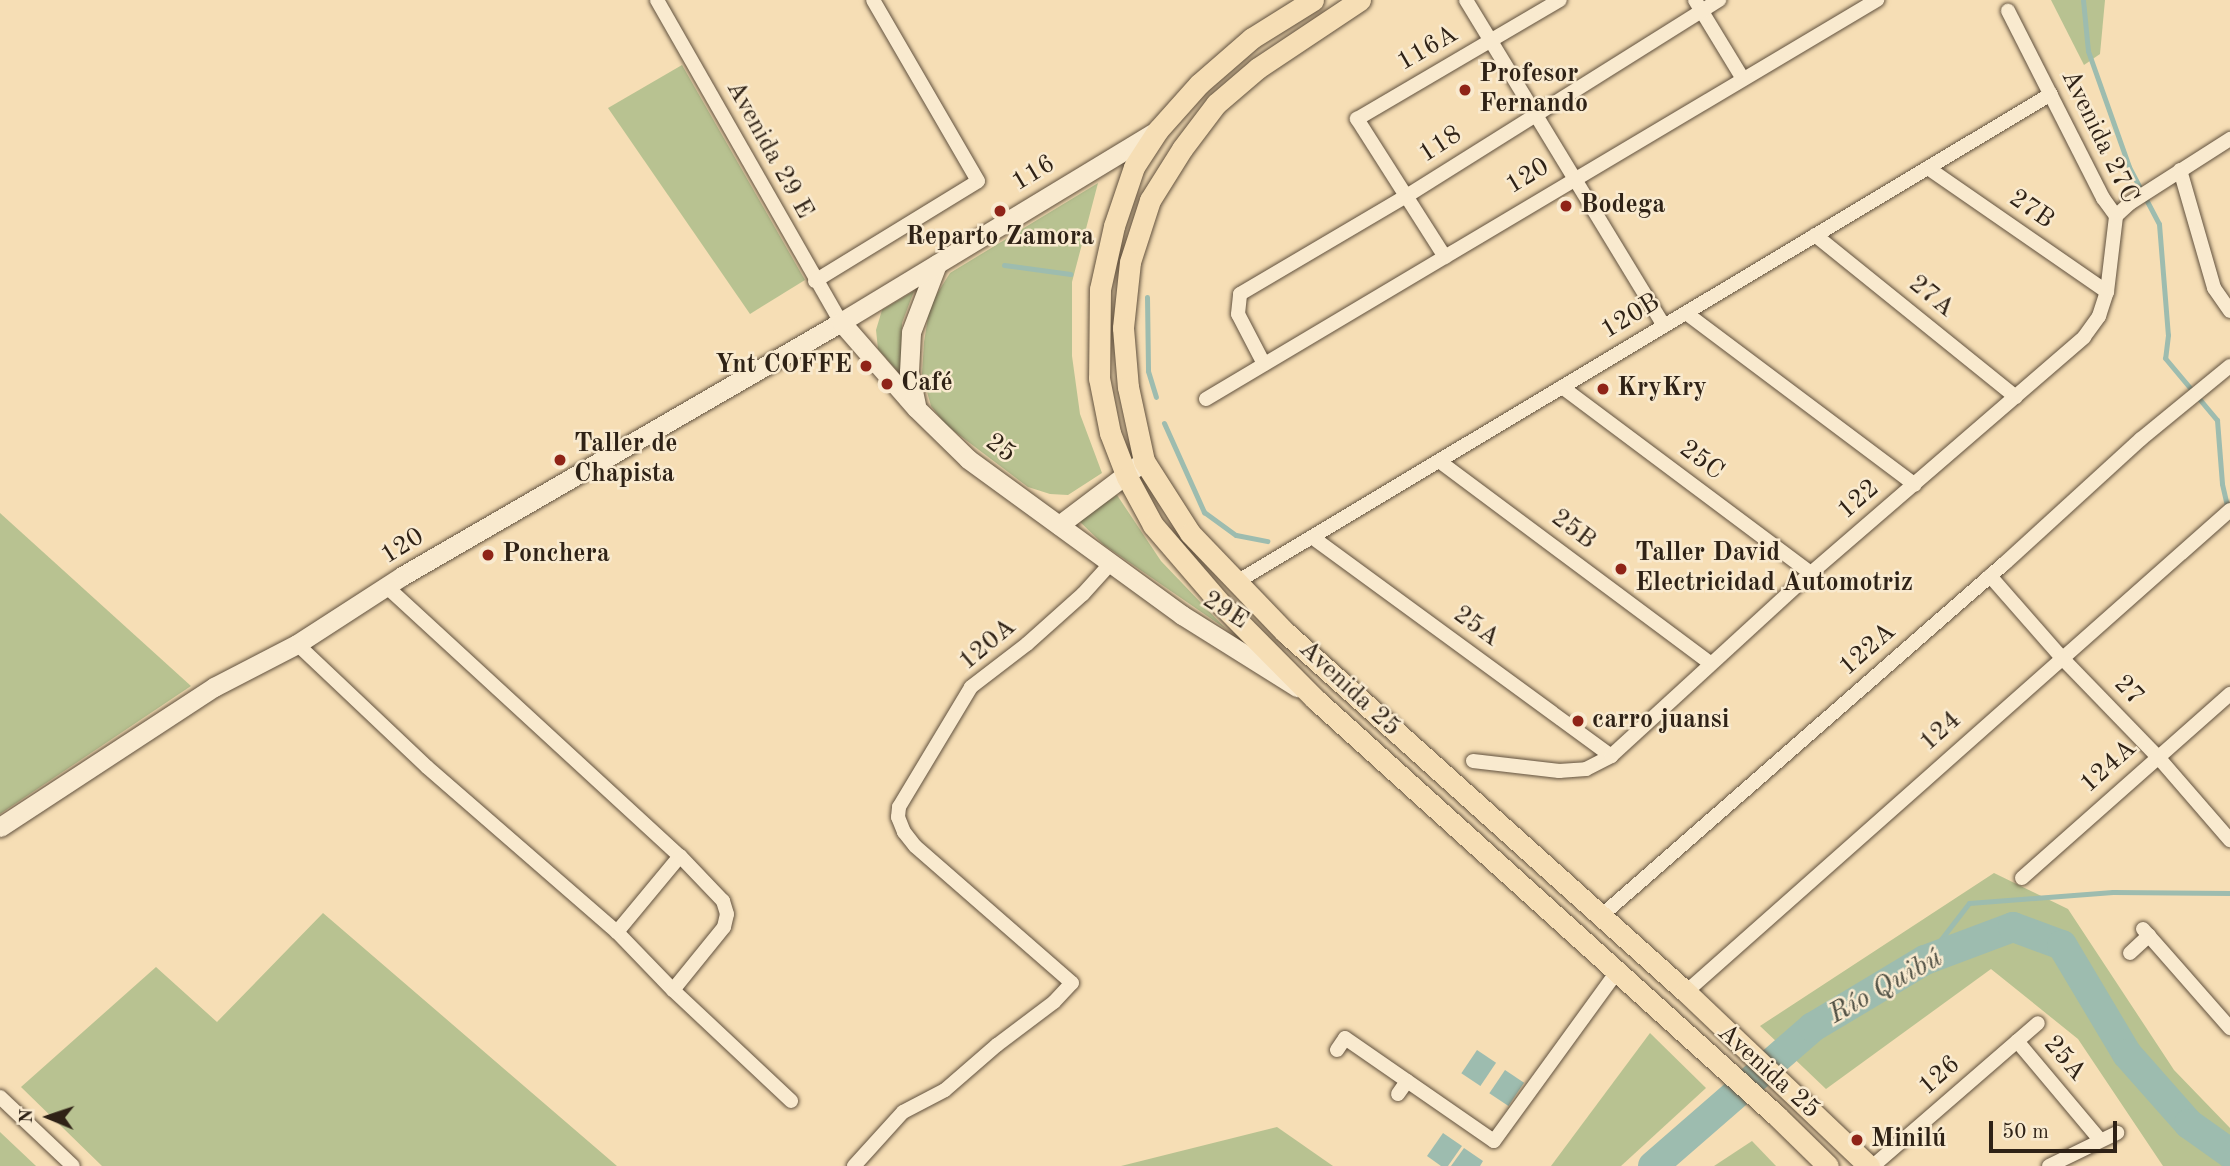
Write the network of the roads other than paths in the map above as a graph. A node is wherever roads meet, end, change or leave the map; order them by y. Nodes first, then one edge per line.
1 (657, 0) edge
2 (873, 0) edge
3 (1313, 0) edge
4 (1360, 0) edge
5 (1466, 0) edge
6 (1560, 0) edge
7 (1718, 0) edge
8 (1877, 0) edge
9 (1698, 5) edge
10 (2008, 11) dead end
11 (1491, 41) junction
12 (1743, 79) junction
13 (2051, 94) junction
14 (1535, 113) junction
15 (1158, 130) junction
16 (2230, 139) edge
17 (1928, 168) junction
18 (2180, 170) junction
19 (1576, 178) junction
20 (1405, 197) junction
21 (2116, 216) junction
22 (1815, 235) junction
23 (1445, 257) junction
24 (937, 264) junction
25 (816, 281) junction
26 (2107, 292) junction
27 (2230, 311) edge
28 (1686, 313) junction
29 (841, 322) junction
30 (1664, 326) junction
31 (1264, 364) junction
32 (2230, 366) edge
33 (1562, 387) junction
34 (2016, 397) junction
35 (1206, 399) dead end
36 (916, 408) junction
37 (1144, 461) junction
38 (1439, 461) junction
39 (1127, 477) junction
40 (1914, 485) junction
41 (2230, 510) edge
42 (1059, 525) junction
43 (1312, 537) junction
44 (1111, 563) junction
45 (1811, 573) junction
46 (1990, 576) junction
47 (1235, 583) junction
48 (387, 587) junction
49 (297, 644) junction
50 (2062, 658) junction
51 (1711, 664) junction
52 (2230, 694) edge
53 (1315, 699) junction
54 (1611, 756) junction
55 (2158, 757) junction
56 (1473, 761) dead end
57 (0, 827) edge
58 (2230, 840) edge
59 (680, 856) junction
60 (2022, 878) dead end
61 (1601, 916) junction
62 (617, 932) junction
63 (2130, 953) dead end
64 (1616, 973) junction
65 (673, 990) junction
66 (1686, 992) junction
67 (2038, 1023) dead end
68 (2230, 1028) edge
69 (2017, 1041) junction
70 (1337, 1050) dead end
71 (1407, 1081) junction
72 (1398, 1094) dead end
73 (0, 1097) edge
74 (791, 1101) dead end
75 (2117, 1133) dead end
76 (2100, 1140) junction
77 (73, 1166) edge
78 (854, 1166) edge
79 (1828, 1166) edge
80 (1871, 1166) edge
81 (2049, 1166) edge

1 - 25 street, Avenida 29 E
2 - 25 street
3 - 15 main road, Avenida 25
4 - 37 main road, Avenida 25
5 - 11 street
6 - 11 street, 116A
7 - 9 street, 118
8 - 12 street, 120
9 - 12 street
9 - 14 street, 118
10 - 13 street, Avenida 27C
11 - 14 street
11 - 20 street, 116A
12 - 19 street, 120
13 - 17 street, 120B
13 - 21 street, Avenida 27C
14 - 19 street
14 - 20 street, 118
15 - 24 main road, 116
15 - 39 main road, Avenida 25
16 - 18 street
17 - 22 street, 120B
17 - 26 street, 27B
18 - 21 street
18 - 27 street
19 - 23 street, 120
19 - 30 street
20 - 23 street
20 - 31 street, 118
21 - 26 street, Avenida 27C
22 - 28 street, 120B
22 - 34 street, 27A
23 - 31 street, 120
24 - 29 main road, 116
24 - 36 main road
25 - 29 street, Avenida 29 E
26 - 34 street, 122
28 - 30 street, 120B
28 - 40 street
29 - 36 main road, 25
29 - 48 main road, 120
30 - 33 street, 120B
31 - 35 street, 120
32 - 46 street, 122A
33 - 38 street, 120B
33 - 45 street, 25C
34 - 40 street, 122
36 - 42 main road, 25
37 - 39 main road
37 - 47 main road, Avenida 25
38 - 43 street, 120B
38 - 51 street, 25B
39 - 42 main road
39 - 53 main road, Avenida 25
40 - 45 street, 122
41 - 50 street, 124
42 - 44 main road, 25
43 - 47 street, 120B
43 - 54 street, 25A
44 - 53 main road, 29E
44 - 78 street, 120A
45 - 51 street, 122
46 - 50 street, 27
46 - 61 street, 122A
47 - 61 main road, Avenida 25
48 - 49 main road, 120
48 - 59 street
49 - 57 main road, 120
49 - 62 street
50 - 55 street, 27
50 - 66 street, 124
51 - 54 street, 122
52 - 55 street, 124A
53 - 64 main road, Avenida 25
54 - 56 street, 122
55 - 58 street, 27
55 - 60 street, 124A
59 - 62 street
59 - 65 street
61 - 66 main road, Avenida 25
62 - 65 street
63 - 68 street
64 - 71 street
64 - 79 main road, Avenida 25
65 - 74 street
66 - 80 main road, Avenida 25
67 - 69 street, 126
69 - 76 street, 25A
69 - 80 street, 126
70 - 71 street
71 - 72 street
73 - 77 street
75 - 76 street
76 - 81 street

